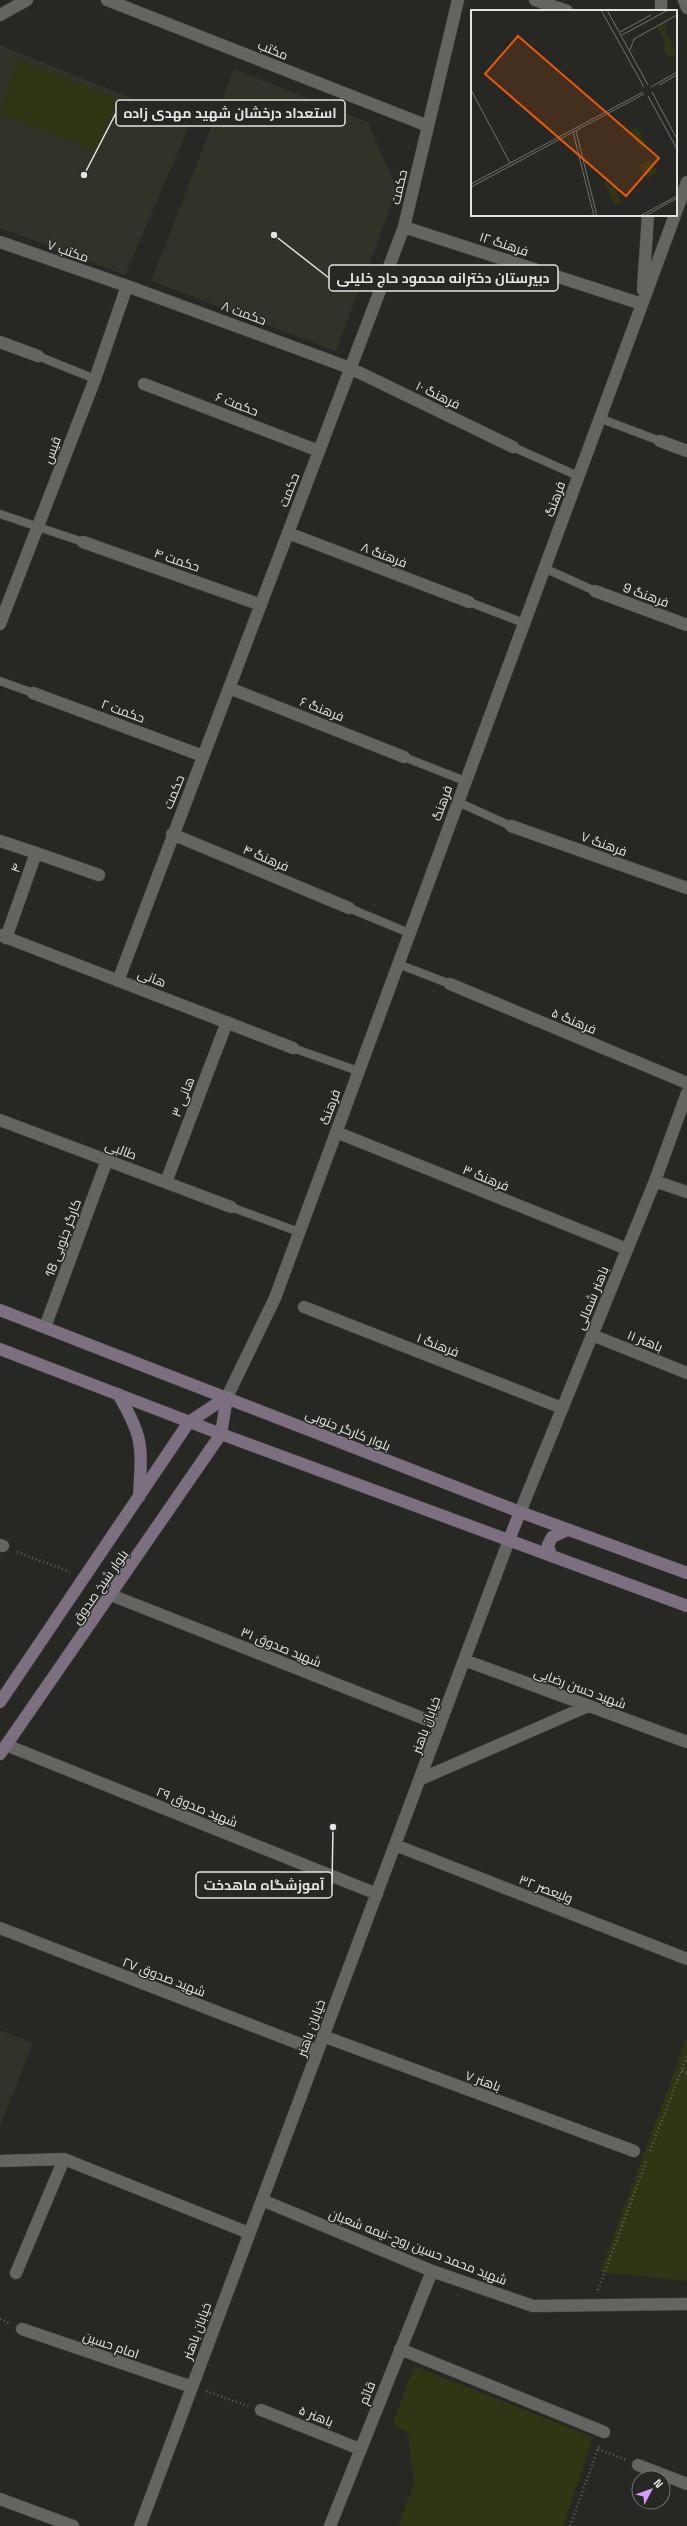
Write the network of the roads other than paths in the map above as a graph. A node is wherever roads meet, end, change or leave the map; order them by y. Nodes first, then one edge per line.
1 (27, 0) edge
2 (107, 0) edge
3 (458, 0) edge
4 (535, 0) edge
5 (684, 0) edge
6 (687, 8) edge
7 (565, 10) edge
8 (0, 15) edge
9 (428, 126) junction
10 (687, 182) edge
11 (677, 209) edge
12 (648, 216) edge
13 (675, 216) edge
14 (404, 227) junction
15 (0, 242) edge
16 (127, 286) junction
17 (642, 304) junction
18 (0, 342) edge
19 (38, 356) joint
20 (350, 368) junction
21 (95, 379) junction
22 (144, 384) dead end
23 (599, 418) junction
24 (660, 442) joint
25 (513, 448) joint
26 (319, 451) junction
27 (687, 451) edge
28 (578, 476) junction
29 (0, 514) edge
30 (38, 528) junction
31 (288, 533) junction
32 (83, 542) joint
33 (544, 568) junction
34 (595, 591) joint
35 (469, 602) joint
36 (261, 605) junction
37 (524, 623) junction
38 (0, 624) edge
39 (687, 625) edge
40 (0, 681) edge
41 (229, 688) junction
42 (33, 693) joint
43 (203, 756) junction
44 (404, 757) joint
45 (465, 781) junction
46 (458, 802) junction
47 (512, 826) joint
48 (172, 834) junction
49 (0, 841) edge
50 (36, 853) junction
51 (99, 875) dead end
52 (687, 888) edge
53 (349, 908) joint
54 (409, 933) junction
55 (3, 936) edge
56 (398, 964) junction
57 (118, 981) junction
58 (450, 984) joint
59 (227, 1022) junction
60 (293, 1048) joint
61 (358, 1071) junction
62 (687, 1083) edge
63 (687, 1093) edge
64 (0, 1120) edge
65 (336, 1132) junction
66 (107, 1160) junction
67 (655, 1181) junction
68 (166, 1182) junction
69 (687, 1192) edge
70 (231, 1207) joint
71 (300, 1232) junction
72 (627, 1249) junction
73 (304, 1307) dead end
74 (0, 1310) edge
75 (45, 1327) junction
76 (592, 1335) junction
77 (0, 1349) edge
78 (687, 1373) edge
79 (118, 1394) junction
80 (227, 1397) junction
81 (562, 1408) junction
82 (189, 1422) junction
83 (221, 1434) junction
84 (139, 1497) junction
85 (520, 1512) junction
86 (567, 1530) junction
87 (509, 1540) junction
88 (551, 1556) junction
89 (687, 1573) edge
90 (112, 1595) junction
91 (687, 1606) edge
92 (464, 1660) junction
93 (0, 1702) edge
94 (588, 1706) junction
95 (440, 1725) junction
96 (687, 1742) edge
97 (3, 1750) edge
98 (421, 1779) junction
99 (395, 1845) junction
100 (377, 1894) junction
101 (0, 1928) edge
102 (687, 1959) edge
103 (323, 2036) junction
104 (318, 2052) junction
105 (634, 2151) dead end
106 (64, 2160) junction
107 (0, 2161) edge
108 (262, 2200) junction
109 (249, 2233) junction
110 (432, 2271) junction
111 (16, 2273) dead end
112 (687, 2304) edge
113 (22, 2329) dead end
114 (400, 2349) junction
115 (192, 2387) junction
116 (261, 2410) road end
117 (604, 2432) road end
118 (360, 2449) junction
119 (638, 2465) road end
120 (687, 2484) edge
121 (0, 2499) edge
122 (73, 2526) edge
123 (140, 2526) edge
124 (330, 2526) edge

1 - 8 street
2 - 9 street, مکتب
3 - 9 street, حکمت
4 - 7 street
5 - 6 street
9 - 14 street, حکمت
10 - 11 street
12 - 17 street
13 - 17 street, فرهنگ
14 - 17 street, فرهنگ ۱۲
14 - 20 street, حکمت
15 - 16 street, مکتب ۷
16 - 20 street, حکمت ۸
16 - 21 street, قیس
17 - 23 street, فرهنگ
18 - 19 street
19 - 21 lane
20 - 25 street, فرهنگ ۱۰
20 - 26 street, حکمت
21 - 30 street, قیس
22 - 26 street, حکمت ۶
23 - 24 lane
23 - 28 street, فرهنگ
24 - 27 street
25 - 28 lane
26 - 31 street, حکمت
28 - 33 street, فرهنگ
29 - 30 lane
30 - 32 lane
30 - 38 street, قیس
31 - 35 street, فرهنگ ۸
31 - 36 street, حکمت
32 - 36 street, حکمت ۴
33 - 34 lane
33 - 37 street, فرهنگ
34 - 39 street, فرهنگ 9
35 - 37 lane
36 - 41 street, حکمت
37 - 45 street, فرهنگ
40 - 42 lane
41 - 43 street, حکمت
41 - 44 street, فرهنگ ۶
42 - 43 street, حکمت ۲
43 - 48 street, حکمت
44 - 45 lane
45 - 46 street, فرهنگ
46 - 47 lane
46 - 54 street, فرهنگ
47 - 52 street, فرهنگ ۷
48 - 53 street, فرهنگ ۴
48 - 57 street, حکمت
49 - 50 street, ۴
50 - 51 street, ۴
50 - 55 street, ۴
53 - 54 lane
54 - 56 street, فرهنگ
55 - 57 street, هانی
56 - 58 lane
56 - 61 street, فرهنگ
57 - 59 street, هانی
58 - 62 street, فرهنگ ۵
59 - 60 street, هانی
59 - 68 street, هانی ۳
60 - 61 lane
61 - 65 street, فرهنگ
63 - 67 street, باهنر شمالی
64 - 66 street, طالبی
65 - 71 street, فرهنگ
65 - 72 street, فرهنگ ۳
66 - 68 street, طالبی
66 - 75 street, کارگر جنوبی 18
67 - 69 street
67 - 72 street, باهنر شمالی
68 - 70 street, طالبی
70 - 71 lane
71 - 80 street, فرهنگ
72 - 76 street, باهنر شمالی
73 - 81 street, فرهنگ ۱
74 - 75 main road, بلوار کارگر جنوبی
75 - 80 main road, بلوار کارگر جنوبی
76 - 78 street, باهنر ۱۱
76 - 81 street, باهنر شمالی
77 - 79 main road
79 - 82 main road
79 - 84 main road
80 - 82 main road
80 - 83 main road
80 - 85 main road, بلوار کارگر جنوبی
81 - 85 street, باهنر شمالی
82 - 83 main road
82 - 84 main road, بلوار شیخ صدوق
83 - 87 main road
83 - 90 main road, بلوار شیخ صدوق
84 - 93 main road, بلوار شیخ صدوق
85 - 86 main road, بلوار کارگر جنوبی
85 - 87 main road
86 - 88 main road
86 - 89 main road, بلوار کارگر جنوبی
87 - 88 main road
87 - 92 street, خیابان باهنر
88 - 91 main road
90 - 95 street, شهید صدوق ۳۱
90 - 97 main road, بلوار شیخ صدوق
92 - 94 street, شهید حسن رضایی
92 - 95 street, خیابان باهنر
94 - 96 street, شهید حسن رضایی
94 - 98 street
95 - 98 street, خیابان باهنر
97 - 100 street, شهید صدوق ۲۹
98 - 99 street, خیابان باهنر
99 - 100 street, خیابان باهنر
99 - 102 street, ولیعصر ۳۲
100 - 103 street, خیابان باهنر
101 - 104 street, شهید صدوق ۲۷
103 - 104 street, خیابان باهنر
103 - 105 street, باهنر ۷
104 - 108 street, خیابان باهنر
106 - 107 street
106 - 109 street
106 - 111 street
108 - 109 street, خیابان باهنر
108 - 110 street, شهید محمد حسین روح-نیمه شعبان
109 - 115 street, خیابان باهنر
110 - 112 street, شهید محمد حسین روح-نیمه شعبان
110 - 114 street, قائم
113 - 115 street, امام حسین
114 - 117 street
114 - 118 street, قائم
115 - 123 street, خیابان باهنر
116 - 118 street, باهنر ۵
118 - 124 street, قائم
119 - 120 street
121 - 122 street

